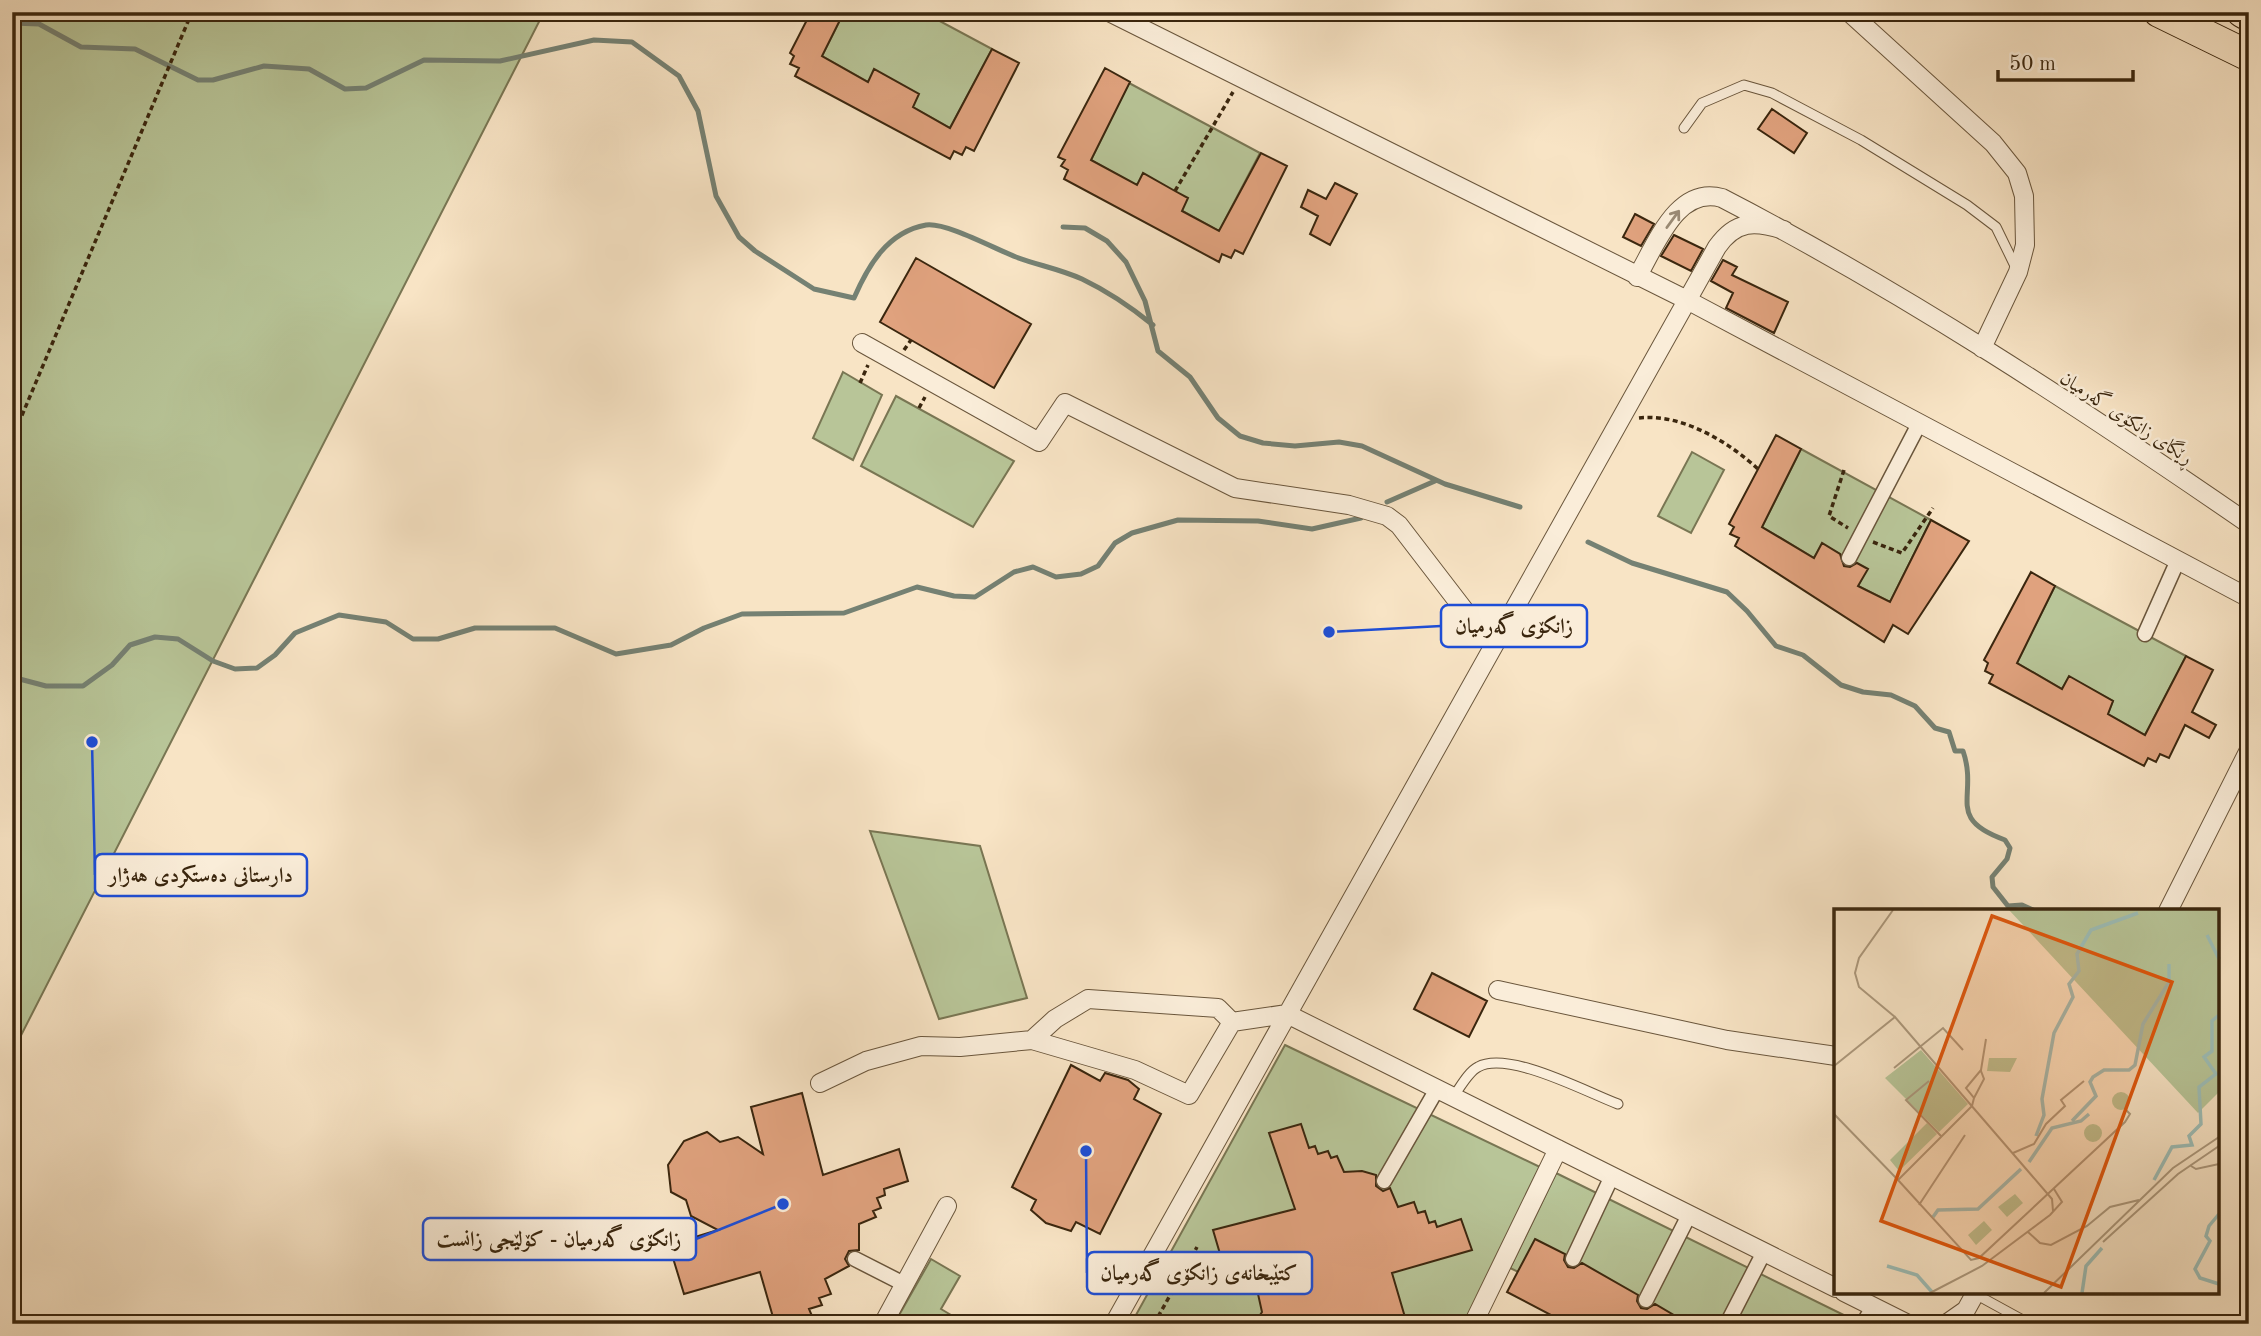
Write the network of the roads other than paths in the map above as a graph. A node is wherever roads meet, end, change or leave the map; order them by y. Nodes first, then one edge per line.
1 (1109, 12) edge
2 (1849, 12) edge
3 (2159, 12) edge
4 (2242, 12) edge
5 (2249, 16) edge
6 (2249, 56) edge
7 (1684, 128) dead end
8 (1784, 230) junction
9 (2018, 272) junction
10 (1637, 277) junction
11 (1687, 300) junction
12 (862, 343) dead end
13 (1982, 348) junction
14 (1919, 424) junction
15 (2249, 524) edge
16 (1849, 558) dead end
17 (2178, 560) junction
18 (2249, 598) edge
19 (2145, 634) dead end
20 (1499, 636) junction
21 (2249, 751) edge
22 (2249, 759) edge
23 (2171, 909) edge
24 (2171, 909) edge
25 (1498, 990) dead end
26 (1287, 1014) junction
27 (1232, 1022) junction
28 (1032, 1040) junction
29 (1834, 1056) edge
30 (820, 1083) dead end
31 (1445, 1093) junction
32 (1618, 1104) dead end
33 (1558, 1149) junction
34 (1612, 1176) junction
35 (1384, 1181) dead end
36 (947, 1206) dead end
37 (1689, 1214) junction
38 (1764, 1252) junction
39 (855, 1259) dead end
40 (1573, 1259) dead end
41 (904, 1284) junction
42 (1834, 1287) edge
43 (1848, 1294) edge
44 (1976, 1294) edge
45 (1977, 1294) edge
46 (1979, 1294) edge
47 (1646, 1300) dead end
48 (1873, 1307) junction
49 (883, 1324) edge
50 (1114, 1324) edge
51 (1473, 1324) edge
52 (1727, 1324) edge
53 (1863, 1324) edge
54 (1908, 1324) edge
55 (1947, 1324) edge
56 (1963, 1324) edge
57 (2030, 1324) edge

1 - 10 street
2 - 9 street
3 - 6 highway
4 - 5 highway
7 - 9 lane
10 -> 8 street, ڕێگای زانکۆی گەرمیان
8 - 11 street
8 - 13 street, ڕێگای زانکۆی گەرمیان
9 - 13 street
10 - 11 street
11 - 14 street
11 - 20 street
12 - 20 street
13 - 15 street, ڕێگای زانکۆی گەرمیان
14 - 16 street
14 - 17 street
17 - 18 street
17 - 19 street
20 - 26 street
21 - 23 street
22 - 24 lane
25 - 29 street
26 - 27 street
26 - 31 street
26 - 50 street
27 - 28 street
27 - 28 street
28 - 30 street
31 - 32 lane
31 - 33 street
31 - 35 street
33 - 34 street
33 - 51 street
34 - 37 street
34 - 40 street
36 - 41 street
37 - 38 street
37 - 47 street
38 - 42 street
38 - 52 street
39 - 41 street
41 - 49 street
43 - 48 street
44 - 55 street
45 - 56 lane
46 - 57 lane
48 - 53 street
48 - 54 street

